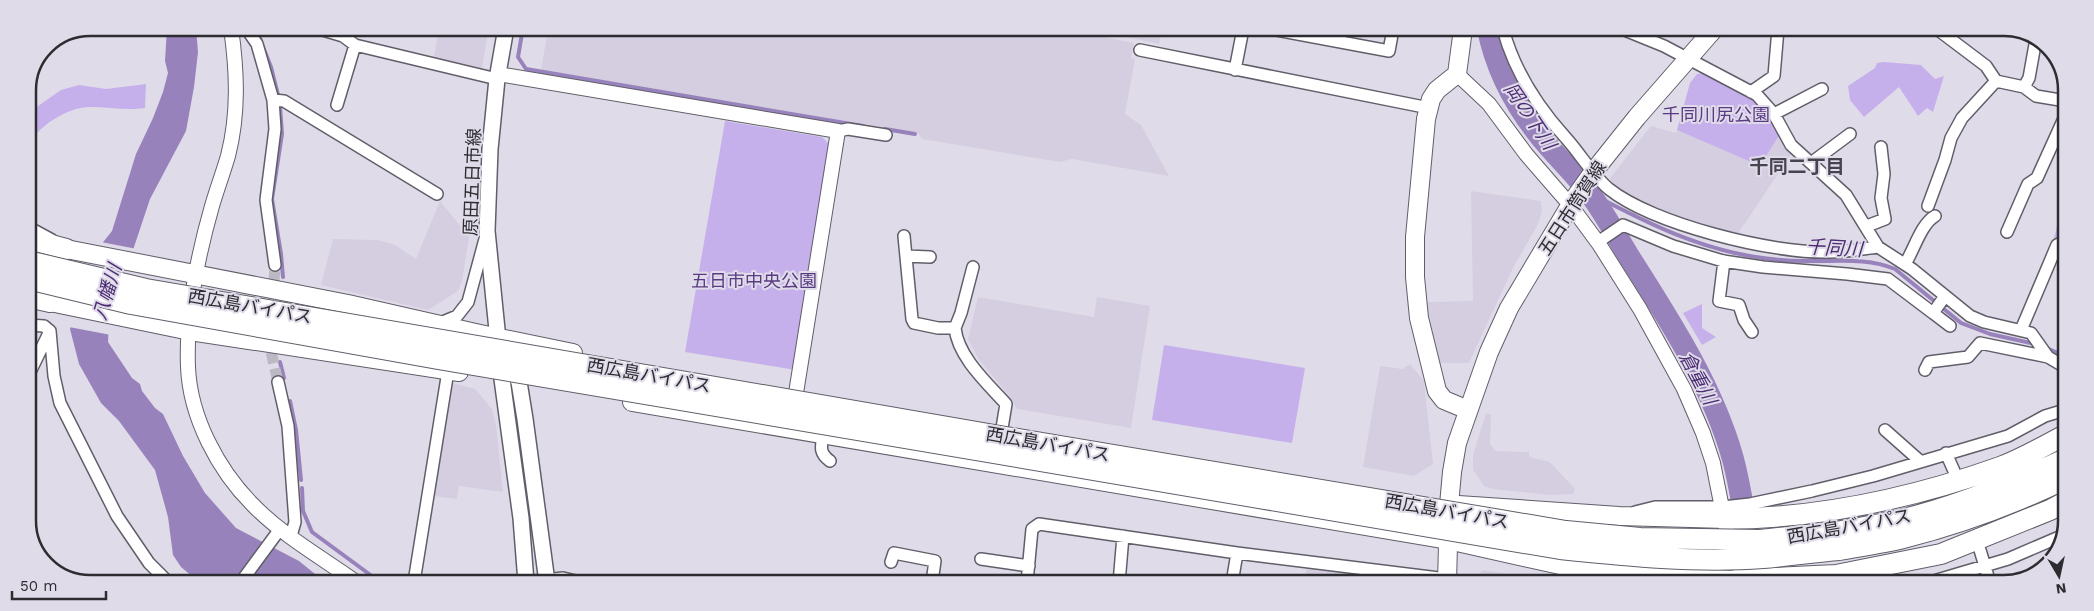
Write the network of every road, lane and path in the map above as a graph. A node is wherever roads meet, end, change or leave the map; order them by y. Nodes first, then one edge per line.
1 (232, 36) edge
2 (252, 36) edge
3 (343, 36) edge
4 (505, 36) edge
5 (1242, 36) edge
6 (1309, 36) edge
7 (1392, 36) edge
8 (1462, 36) edge
9 (1506, 36) edge
10 (1639, 36) edge
11 (1708, 36) edge
12 (1777, 36) edge
13 (1948, 36) edge
14 (355, 45) junction
15 (2035, 46) edge
16 (1140, 50) dead end
17 (1688, 58) junction
18 (1235, 70) junction
19 (1457, 74) junction
20 (498, 76) junction
21 (1996, 81) junction
22 (2024, 87) junction
23 (1822, 89) dead end
24 (1751, 92) junction
25 (273, 100) junction
26 (2058, 100) edge
27 (337, 105) dead end
28 (1429, 108) junction
29 (1774, 114) junction
30 (838, 131) junction
31 (2058, 132) edge
32 (1850, 134) dead end
33 (886, 135) dead end
34 (1881, 147) dead end
35 (1811, 163) junction
36 (1592, 173) junction
37 (437, 194) dead end
38 (1573, 203) junction
39 (1928, 206) dead end
40 (1936, 216) dead end
41 (1867, 226) junction
42 (36, 230) edge
43 (487, 230) junction
44 (2007, 232) dead end
45 (904, 236) dead end
46 (1600, 240) junction
47 (36, 242) edge
48 (2058, 245) edge
49 (1878, 247) junction
50 (71, 250) junction
51 (906, 256) junction
52 (930, 257) dead end
53 (1724, 261) junction
54 (36, 263) edge
55 (1905, 264) junction
56 (275, 265) tunnel mouth
57 (973, 267) dead end
58 (193, 273) junction
59 (36, 281) edge
60 (1944, 298) junction
61 (36, 299) edge
62 (36, 303) edge
63 (57, 304) junction
64 (1933, 312) junction
65 (437, 325) junction
66 (36, 326) edge
67 (1950, 326) dead end
68 (955, 328) junction
69 (184, 330) junction
70 (2021, 330) junction
71 (50, 331) junction
72 (1752, 332) dead end
73 (499, 338) junction
74 (2046, 355) junction
75 (36, 360) edge
76 (2058, 362) edge
77 (448, 370) junction
78 (1925, 370) dead end
79 (510, 380) junction
80 (278, 382) tunnel mouth
81 (796, 392) junction
82 (1468, 410) junction
83 (2058, 412) edge
84 (1002, 428) junction
85 (1886, 430) dead end
86 (823, 435) junction
87 (2058, 438) edge
88 (1946, 453) junction
89 (830, 461) dead end
90 (1920, 461) junction
91 (2058, 462) edge
92 (1954, 471) dead end
93 (2058, 483) edge
94 (1449, 505) junction
95 (2058, 506) edge
96 (1753, 511) junction
97 (1725, 513) junction
98 (282, 534) junction
99 (1123, 536) junction
100 (1448, 540) junction
101 (2055, 540) edge
102 (1838, 541) junction
103 (1980, 550) dead end
104 (1237, 553) junction
105 (981, 559) dead end
106 (891, 562) dead end
107 (1029, 566) junction
108 (1986, 567) junction
109 (1625, 574) joint
110 (161, 575) edge
111 (247, 575) edge
112 (345, 575) edge
113 (415, 575) edge
114 (525, 575) edge
115 (545, 575) edge
116 (933, 575) edge
117 (1028, 575) edge
118 (1120, 575) edge
119 (1233, 575) edge
120 (1402, 575) edge
121 (1447, 575) edge
122 (1641, 575) edge
123 (1738, 575) edge
124 (1836, 575) edge
125 (1956, 575) edge
126 (1988, 575) edge

1 - 58 street
2 - 25 street
3 - 14 street
4 - 20 main road, 原田五日市線
5 - 18 street
6 - 7 street
8 - 19 main road
9 - 36 street
10 - 17 street
11 - 17 main road, 五日市筒賀線
12 - 24 street
13 - 21 street
14 - 20 street
14 - 27 street
15 - 22 street
16 - 18 street
17 - 24 street
17 - 36 main road, 五日市筒賀線
18 - 28 street
19 - 28 main road
19 - 38 street
20 - 30 street
20 - 43 main road, 原田五日市線
21 - 22 street
21 - 39 street
22 - 26 street
23 - 29 street
24 - 29 street
25 - 37 street
25 - 56 street
28 - 82 main road
29 - 35 street
30 - 33 street
30 - 81 street
31 - 44 street
32 - 35 street
34 - 41 street
35 - 41 street
36 - 38 main road, 五日市筒賀線
36 - 49 street
38 - 46 street
38 - 82 main road, 五日市筒賀線
40 - 55 street
41 - 49 street
42 - 50 street
43 - 65 street
43 - 73 main road, 原田五日市線
45 - 51 street
46 - 53 street
46 - 97 street
47 - 50 highway
48 - 70 street
49 - 55 street
50 - 58 main road, 西広島バイパス
51 - 52 street
51 - 68 street
53 - 64 street
53 - 72 street
54 - 102 highway, 西広島バイパス, bridge
55 - 60 street
57 - 68 street
58 - 65 main road, 西広島バイパス
58 - 69 street
59 - 102 highway, 西広島バイパス, bridge
60 - 64 street
60 - 70 street
61 - 63 highway
62 - 63 street
63 - 69 main road, 西広島バイパス
64 - 67 street
65 - 73 main road, 西広島バイパス
66 - 71 street
68 - 84 street
69 - 77 main road, 西広島バイパス
69 - 98 street
70 - 74 street
71 - 75 street
71 - 110 street
73 - 79 main road, 原田五日市線
73 - 81 main road, 西広島バイパス
74 - 76 street
74 - 78 street
77 - 79 main road, 西広島バイパス
77 - 113 street
79 - 86 main road, 西広島バイパス
79 - 114 main road, 原田五日市線
79 - 115 main road, 原田五日市線
80 - 98 street
81 - 84 main road, 西広島バイパス
82 - 94 main road, 五日市筒賀線
83 - 88 street
84 - 94 main road, 西広島バイパス
85 - 90 street
86 - 89 street
86 - 100 main road, 西広島バイパス
87 - 96 highway
88 - 90 street
88 - 92 street
90 - 96 street
91 - 102 highway, 西広島バイパス
93 - 102 highway, 西広島バイパス
94 - 97 main road, 西広島バイパス
94 - 100 main road, 五日市筒賀線
95 - 124 highway
96 - 97 highway
97 - 123 street
98 - 111 street
98 - 112 street
99 - 104 street
99 - 107 street
99 - 118 street
100 - 109 main road, 西広島バイパス
100 - 121 main road, 五日市筒賀線
101 - 108 street
103 - 108 street
104 - 119 street
104 - 120 street
105 - 107 street
106 - 116 street
107 - 117 street
108 - 125 street
108 - 126 street
109 - 122 main road, 西広島バイパス

